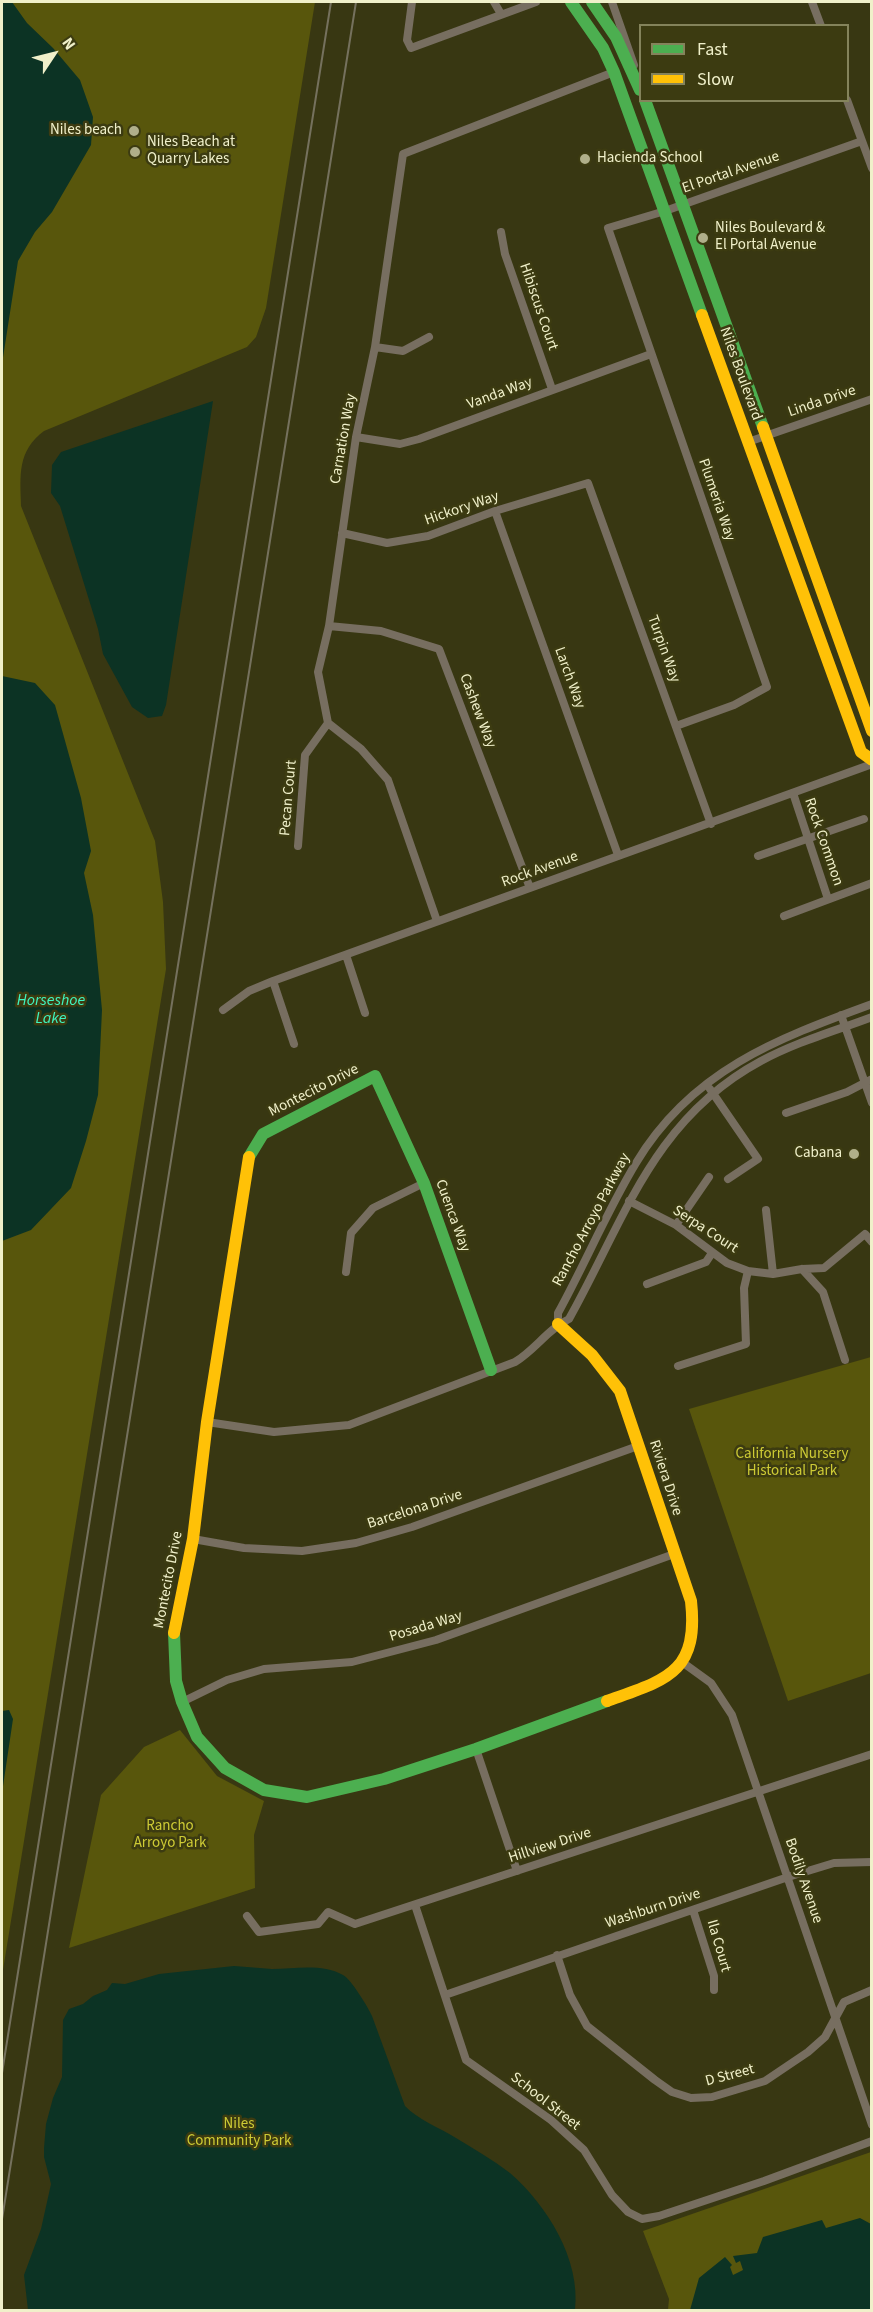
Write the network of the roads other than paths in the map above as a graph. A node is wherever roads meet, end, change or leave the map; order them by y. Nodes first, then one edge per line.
1 (412, 2) edge
2 (494, 2) edge
3 (536, 2) edge
4 (571, 2) edge
5 (592, 2) edge
6 (612, 2) edge
7 (812, 2) edge
8 (501, 14) junction
9 (820, 24) edge
10 (614, 72) junction
11 (639, 82) edge
12 (639, 88) edge
13 (646, 102) edge
14 (848, 102) edge
15 (862, 141) junction
16 (872, 168) edge
17 (682, 205) junction
18 (665, 211) junction
19 (608, 228) joint
20 (501, 232) dead end
21 (429, 338) dead end
22 (375, 347) junction
23 (651, 354) junction
24 (552, 389) junction
25 (872, 399) edge
26 (765, 436) junction
27 (356, 437) junction
28 (748, 442) junction
29 (588, 483) joint
30 (495, 511) junction
31 (342, 532) junction
32 (329, 626) junction
33 (328, 723) junction
34 (676, 726) junction
35 (872, 731) edge
36 (872, 762) edge
37 (793, 794) junction
38 (864, 819) dead end
39 (711, 824) junction
40 (808, 839) junction
41 (298, 846) dead end
42 (618, 855) junction
43 (758, 856) dead end
44 (872, 883) edge
45 (531, 888) junction
46 (828, 899) junction
47 (784, 916) dead end
48 (437, 921) junction
49 (346, 955) junction
50 (273, 981) junction
51 (872, 1004) edge
52 (223, 1010) dead end
53 (365, 1013) dead end
54 (841, 1015) junction
55 (872, 1017) edge
56 (845, 1027) junction
57 (294, 1044) dead end
58 (375, 1076) joint
59 (868, 1081) edge
60 (706, 1084) junction
61 (713, 1093) junction
62 (872, 1104) edge
63 (786, 1113) dead end
64 (709, 1177) dead end
65 (728, 1179) dead end
66 (424, 1183) junction
67 (629, 1201) junction
68 (766, 1210) dead end
69 (676, 1226) junction
70 (872, 1242) edge
71 (712, 1253) junction
72 (802, 1269) junction
73 (748, 1271) junction
74 (346, 1272) dead end
75 (773, 1274) junction
76 (647, 1284) dead end
77 (558, 1324) junction
78 (845, 1360) dead end
79 (678, 1366) dead end
80 (491, 1370) junction
81 (207, 1422) junction
82 (639, 1446) junction
83 (193, 1539) junction
84 (674, 1554) junction
85 (682, 1662) junction
86 (182, 1702) junction
87 (476, 1749) junction
88 (872, 1754) edge
89 (757, 1792) junction
90 (872, 1863) edge
91 (517, 1872) junction
92 (788, 1877) junction
93 (416, 1905) junction
94 (693, 1910) junction
95 (247, 1917) dead end
96 (557, 1955) junction
97 (714, 1990) dead end
98 (872, 1990) edge
99 (445, 1995) junction
100 (835, 2019) junction
101 (872, 2125) edge
102 (872, 2141) edge

1 - 8 street
2 - 8 street
3 - 8 street
4 - 10 street, Niles Boulevard
5 - 12 street
6 - 11 street
7 - 9 street
10 - 18 street, Niles Boulevard
10 - 22 street, Carnation Way
13 - 17 street, Niles Boulevard
14 - 15 street
15 - 16 street
15 - 17 street, El Portal Avenue
17 - 18 street, El Portal Avenue
17 - 26 street, Niles Boulevard
18 - 19 street, El Portal Avenue
18 - 28 street, Niles Boulevard
19 - 23 street, Plumeria Way
20 - 24 street, Hibiscus Court
21 - 22 street
22 - 27 street, Carnation Way
23 - 24 street, Vanda Way
23 - 34 street, Plumeria Way
24 - 27 street, Vanda Way
25 - 26 street, Linda Drive
26 - 28 street, Linda Drive
26 - 35 street, Niles Boulevard
27 - 31 street, Carnation Way
28 - 36 street, Niles Boulevard
29 - 30 street, Hickory Way
29 - 34 street, Turpin Way
30 - 31 street, Hickory Way
30 - 42 street, Larch Way
31 - 32 street, Carnation Way
32 - 33 street, Carnation Way
32 - 45 street, Cashew Way
33 - 41 street, Pecan Court
33 - 48 street
34 - 39 street, Turpin Way
36 - 37 street, Rock Avenue
37 - 39 street, Rock Avenue
37 - 40 street, Rock Common
38 - 40 street
39 - 42 street, Rock Avenue
40 - 43 street
40 - 46 street, Rock Common
42 - 45 street, Rock Avenue
44 - 46 street
45 - 48 street, Rock Avenue
46 - 47 street
48 - 49 street, Rock Avenue
49 - 50 street, Rock Avenue
49 - 53 street
50 - 52 street, Rock Avenue
50 - 57 street
51 - 54 street, Rancho Arroyo Parkway
54 - 56 street
54 - 60 street, Rancho Arroyo Parkway
55 - 56 street, Rancho Arroyo Parkway
56 - 59 street
56 - 61 street, Rancho Arroyo Parkway
58 - 66 street, Cuenca Way
58 - 81 street, Montecito Drive
59 - 62 street
59 - 63 street
60 - 61 street
60 - 77 street, Rancho Arroyo Parkway
61 - 65 street
61 - 67 street, Rancho Arroyo Parkway
64 - 69 street
66 - 74 street
66 - 80 street, Cuenca Way
67 - 69 street, Serpa Court
67 - 77 street, Rancho Arroyo Parkway
68 - 75 street
69 - 71 street, Serpa Court
70 - 72 street, Serpa Court
71 - 73 street, Serpa Court
71 - 76 street
72 - 75 street, Serpa Court
72 - 78 street
73 - 75 street, Serpa Court
73 - 79 street
77 - 80 street, Rancho Arroyo Parkway
77 - 82 street, Riviera Drive
80 - 81 street, Rancho Arroyo Parkway
81 - 83 street, Montecito Drive
82 - 83 street, Barcelona Drive
82 - 84 street, Riviera Drive
83 - 86 street, Montecito Drive
84 - 85 street, Riviera Drive
84 - 86 street, Posada Way
85 - 87 street, Montecito Drive
85 - 89 street, Bodily Avenue
86 - 87 street, Montecito Drive
87 - 91 street
88 - 89 street, Hillview Drive
89 - 91 street, Hillview Drive
89 - 92 street, Bodily Avenue
90 - 92 street, Washburn Drive
91 - 93 street, Hillview Drive
92 - 94 street, Washburn Drive
92 - 100 street, Bodily Avenue
93 - 95 street, Hillview Drive
93 - 99 street, School Street
94 - 96 street, Washburn Drive
94 - 97 street, Ila Court
96 - 99 street, Washburn Drive
96 - 100 street, D Street
98 - 100 street, D Street
99 - 102 street, School Street
100 - 101 street, Bodily Avenue

